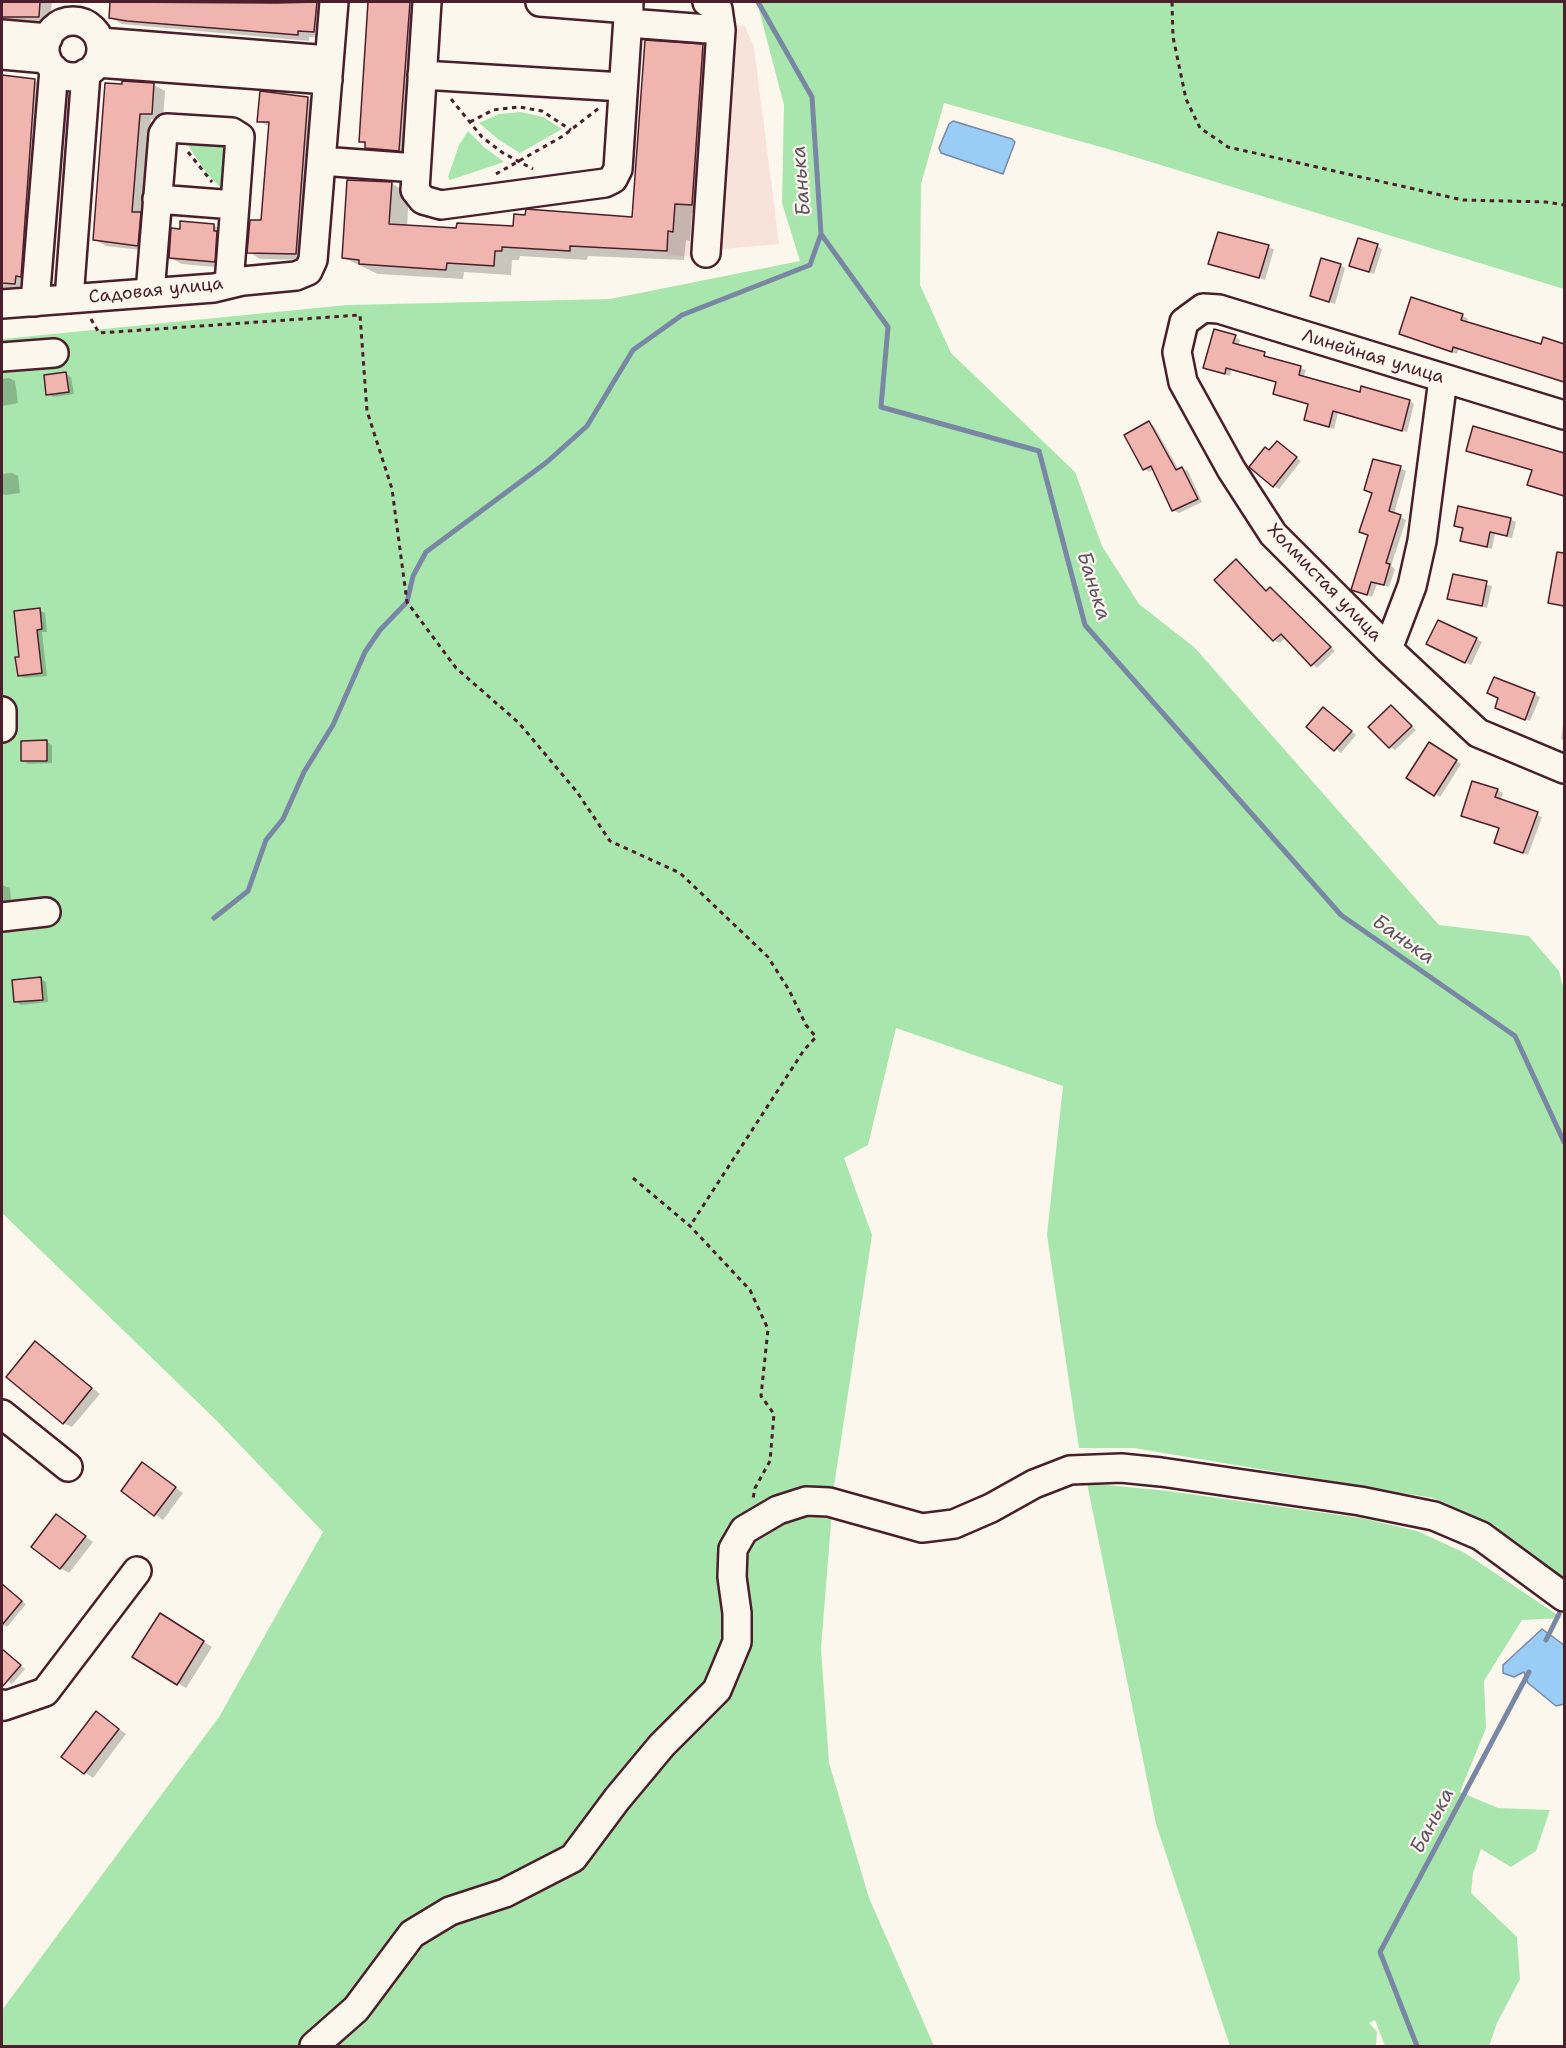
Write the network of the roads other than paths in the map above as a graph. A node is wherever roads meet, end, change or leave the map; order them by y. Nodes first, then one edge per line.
1 (334, 2) edge
2 (427, 2) edge
3 (540, 2) edge
4 (707, 2) edge
5 (628, 11) edge
6 (721, 30) junction
7 (2, 34) edge
8 (53, 38) edge
9 (93, 41) edge
10 (2, 55) edge
11 (328, 70) junction
12 (422, 75) junction
13 (623, 93) junction
14 (321, 161) junction
15 (416, 168) junction
16 (157, 199) junction
17 (235, 205) junction
18 (706, 253) dead end
19 (229, 284) junction
20 (150, 293) junction
21 (78, 298) junction
22 (35, 302) junction
23 (2, 304) edge
24 (1184, 322) joint
25 (54, 353) dead end
26 (2, 357) edge
27 (1443, 379) junction
28 (1564, 415) edge
29 (1388, 649) junction
30 (2, 711) edge
31 (2, 728) edge
32 (1564, 769) edge
33 (46, 912) dead end
34 (2, 917) edge
35 (2, 1414) edge
36 (68, 1467) dead end
37 (137, 1571) dead end
38 (1564, 1597) edge
39 (2, 1704) edge
40 (314, 2046) edge

1 - 11 street
2 - 12 street
3 - 5 street
4 - 6 street
5 - 6 street
5 - 13 street
6 - 18 street
7 - 8 street
8 - 9 street
8 - 9 street
8 - 10 street
8 - 22 street
9 - 11 street
9 - 21 street
11 - 14 street
12 - 13 street
12 - 15 street
13 - 15 street
14 - 15 street
14 - 19 street, Садовая улица
16 - 17 street
16 - 17 street
16 - 20 street
17 - 19 street
19 - 20 street, Садовая улица
20 - 21 street, Садовая улица
21 - 22 street, Садовая улица
22 - 23 street, Садовая улица
24 - 27 street, Линейная улица
24 - 29 street, Холмистая улица
25 - 26 street
27 - 28 street, Линейная улица
27 - 29 street
29 - 32 street, Холмистая улица
30 - 31 street
33 - 34 street
35 - 36 street
37 - 39 street
38 - 40 street

